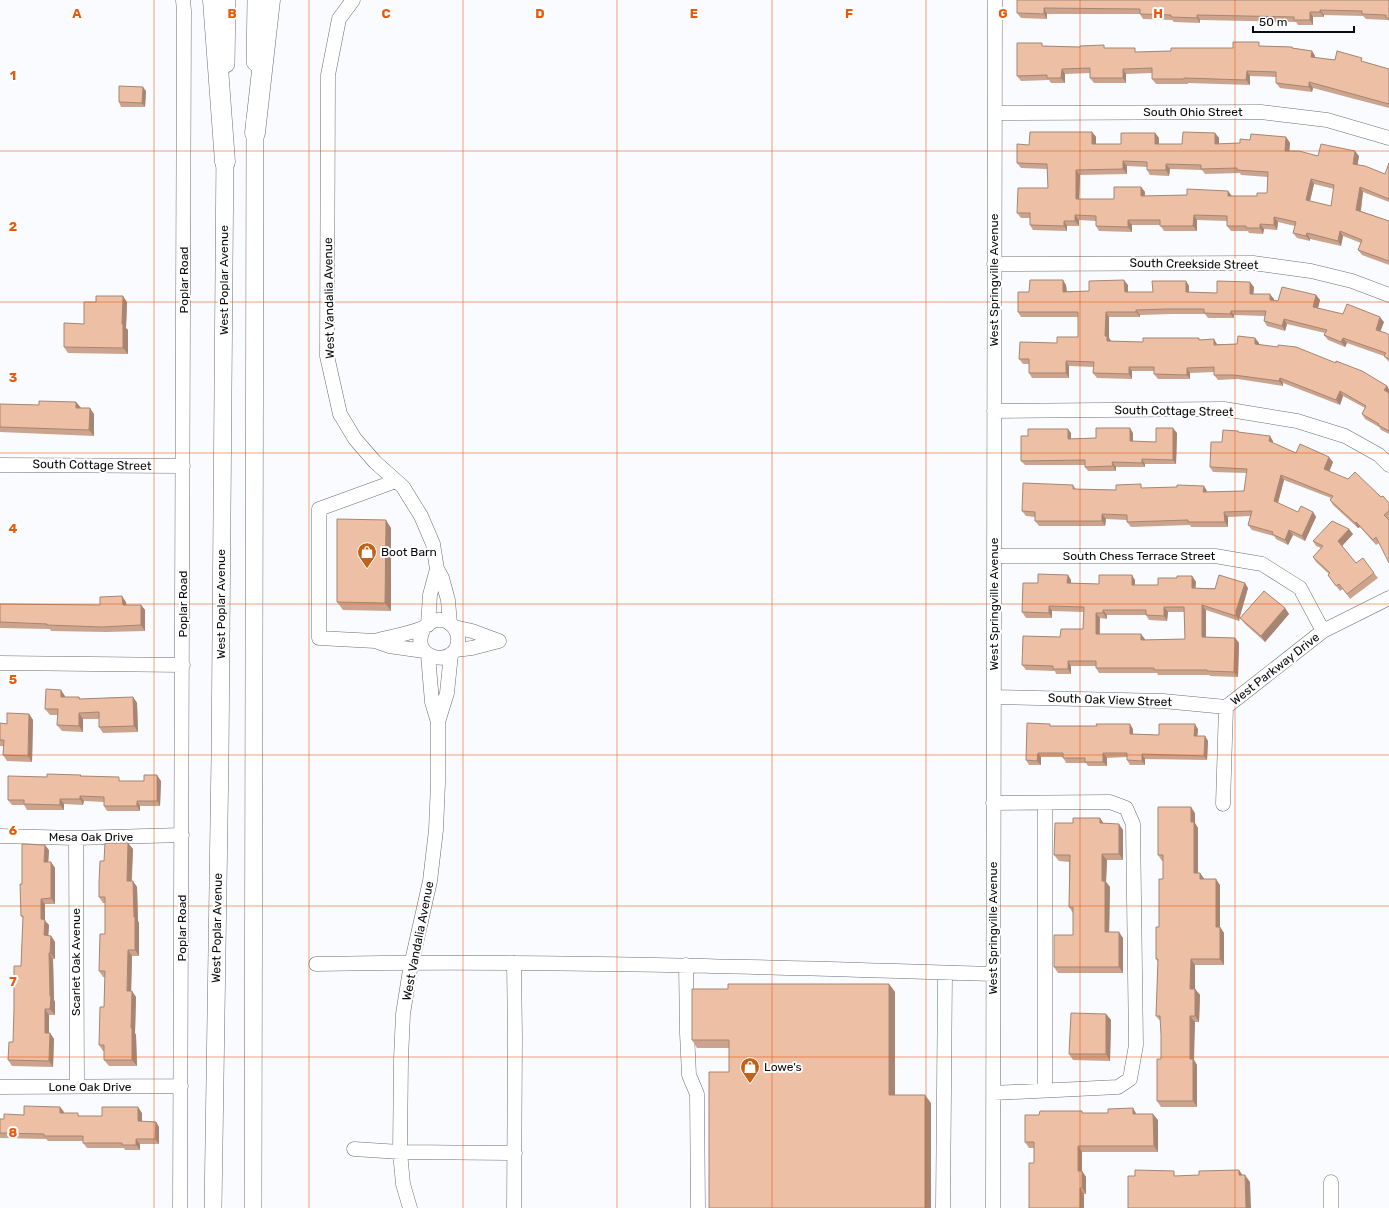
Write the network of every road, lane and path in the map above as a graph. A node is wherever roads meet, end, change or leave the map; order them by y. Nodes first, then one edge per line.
1 (183, 0) edge
2 (213, 0) edge
3 (226, 0) edge
4 (256, 0) edge
5 (270, 0) edge
6 (353, 0) edge
7 (995, 0) edge
8 (995, 113) junction
9 (255, 133) junction
10 (1389, 138) edge
11 (225, 162) junction
12 (994, 264) junction
13 (1389, 295) edge
14 (994, 412) junction
15 (0, 465) edge
16 (1389, 465) edge
17 (183, 466) junction
18 (396, 481) junction
19 (994, 556) junction
20 (437, 569) junction
21 (1389, 598) edge
22 (452, 625) junction
23 (426, 626) junction
24 (1323, 631) junction
25 (375, 641) junction
26 (453, 652) junction
27 (426, 653) junction
28 (0, 663) edge
29 (183, 665) junction
30 (994, 697) junction
31 (1226, 707) junction
32 (438, 722) junction
33 (993, 803) junction
34 (1045, 803) junction
35 (1223, 804) dead end
36 (182, 835) junction
37 (0, 836) edge
38 (76, 838) junction
39 (412, 963) junction
40 (514, 963) junction
41 (316, 964) dead end
42 (686, 965) junction
43 (945, 973) junction
44 (993, 974) junction
45 (181, 1086) junction
46 (0, 1087) edge
47 (77, 1087) junction
48 (1045, 1090) junction
49 (993, 1092) junction
50 (354, 1149) dead end
51 (400, 1152) junction
52 (515, 1153) junction
53 (1331, 1182) dead end
54 (180, 1208) edge
55 (213, 1208) edge
56 (253, 1208) edge
57 (410, 1208) edge
58 (514, 1208) edge
59 (698, 1208) edge
60 (943, 1208) edge
61 (992, 1208) edge
62 (1331, 1208) edge

1 - 17 street, Poplar Road
2 - 11 highway
3 - 11 main road, West Poplar Avenue
4 - 9 main road
5 - 9 highway
6 - 18 street, West Vandalia Avenue
7 - 8 street, West Springville Avenue
8 - 10 street, South Ohio Street
8 - 12 street, West Springville Avenue
9 - 56 main road
11 - 55 main road, West Poplar Avenue
12 - 13 street, South Creekside Street
12 - 14 street, West Springville Avenue
14 - 16 street, South Cottage Street
14 - 19 street, West Springville Avenue
15 - 17 street, South Cottage Street
17 - 29 street, Poplar Road
18 - 20 street, West Vandalia Avenue
18 - 25 street
19 - 24 street, South Chess Terrace Street
19 - 30 street, West Springville Avenue
20 - 22 street, West Vandalia Avenue
20 - 23 street, West Vandalia Avenue
21 - 24 street, West Parkway Drive
22 - 23 street
22 - 26 street
22 - 26 street
23 - 25 street
23 - 27 street
24 - 31 street, West Parkway Drive
25 - 27 street
26 - 27 street
26 - 32 street, West Vandalia Avenue
27 - 32 street, West Vandalia Avenue
28 - 29 street
29 - 36 street, Poplar Road
30 - 31 street, South Oak View Street
30 - 33 street, West Springville Avenue
31 - 35 street, West Parkway Drive
32 - 39 street, West Vandalia Avenue
33 - 34 street
33 - 44 street, West Springville Avenue
34 - 48 street
34 - 48 street
36 - 38 street, Mesa Oak Drive
36 - 45 street, Poplar Road
37 - 38 street, Mesa Oak Drive
38 - 47 street, Scarlet Oak Avenue
39 - 40 street
39 - 41 street
39 - 51 street, West Vandalia Avenue
40 - 42 street
40 - 52 street
42 - 43 street
42 - 59 street
43 - 44 street
43 - 60 street
44 - 49 street, West Springville Avenue
45 - 47 street, Lone Oak Drive
45 - 54 street, Poplar Road
46 - 47 street, Lone Oak Drive
48 - 49 street
49 - 61 street, West Springville Avenue
50 - 51 street
51 - 52 street
51 - 57 street, West Vandalia Avenue
52 - 58 street
53 - 62 street

